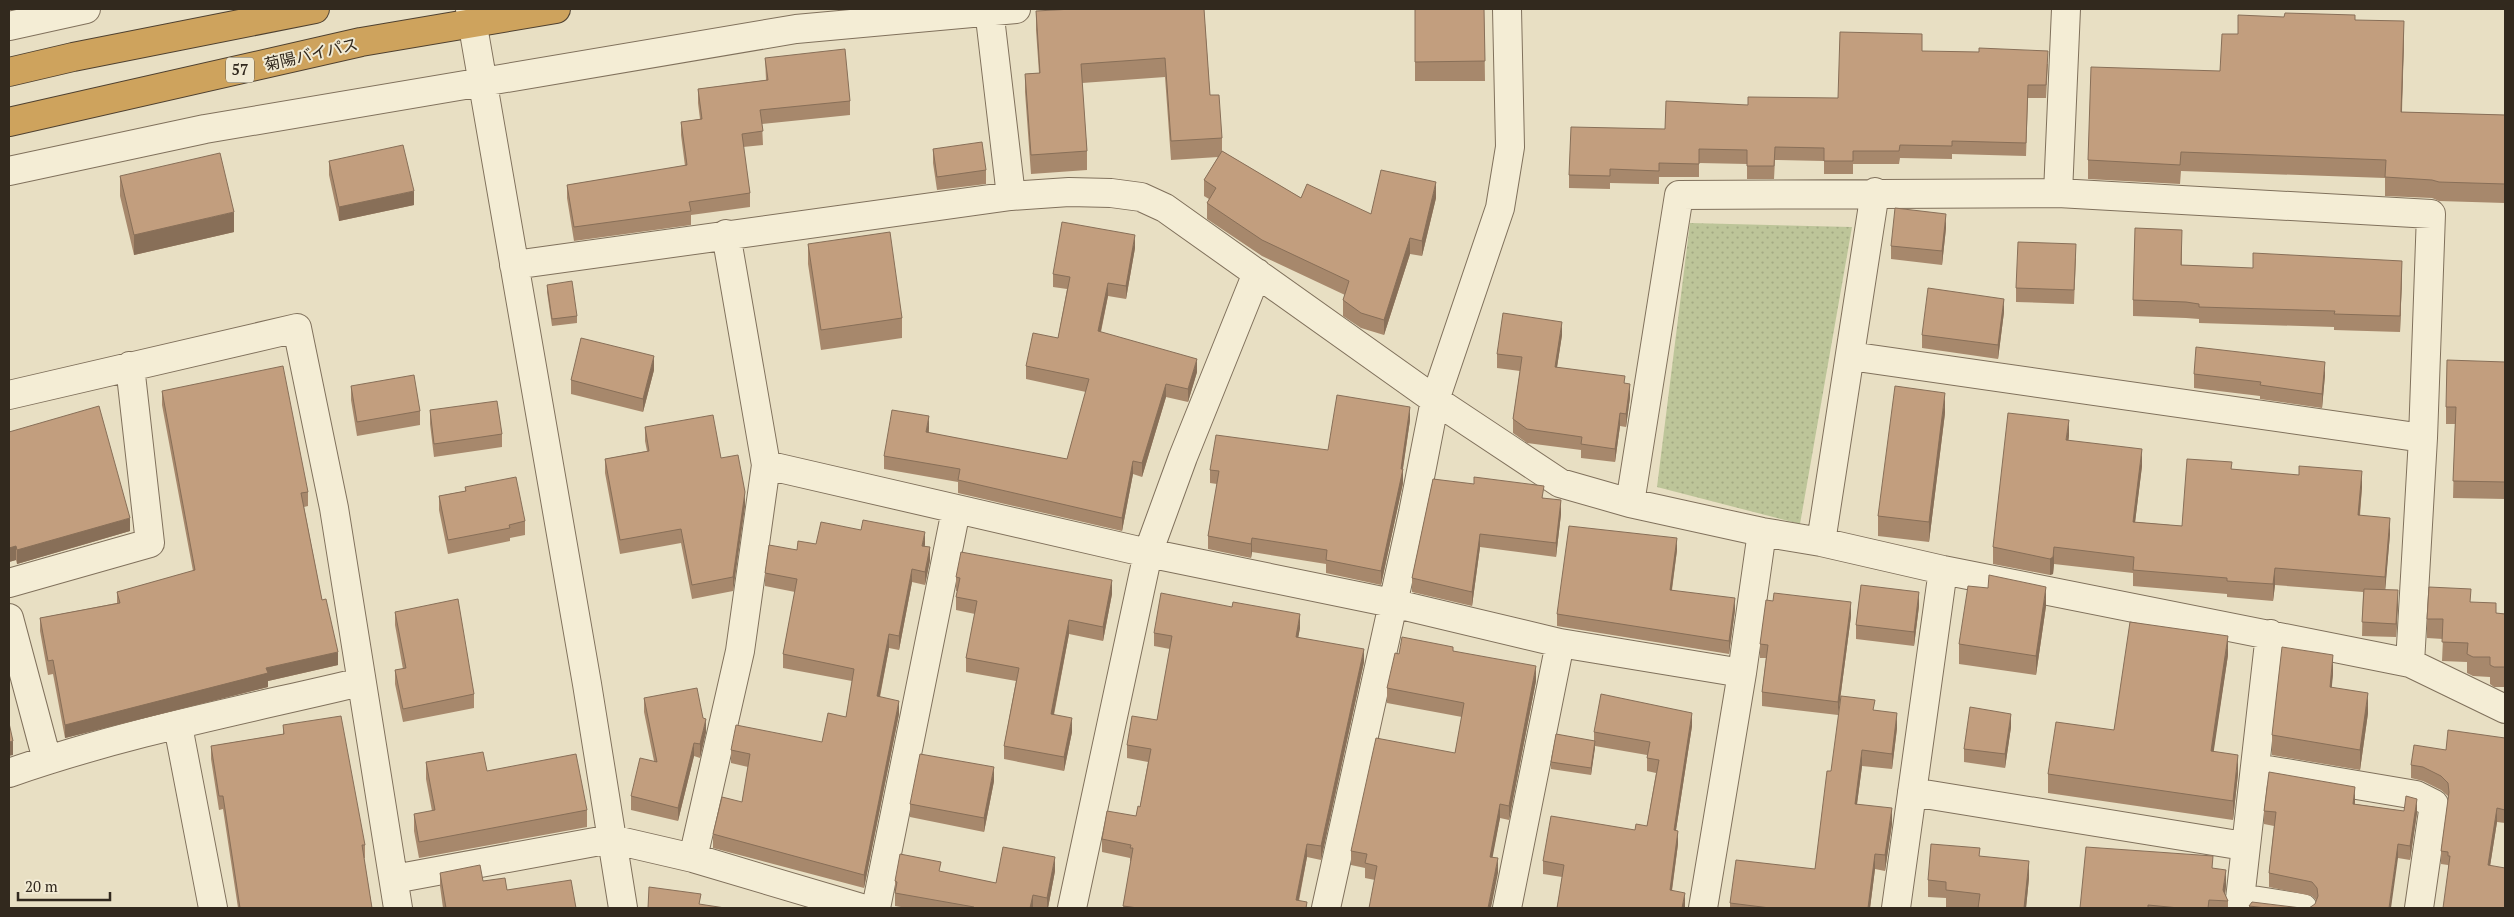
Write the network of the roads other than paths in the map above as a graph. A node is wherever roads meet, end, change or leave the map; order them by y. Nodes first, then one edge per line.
1 (86, 9) edge
2 (315, 9) edge
3 (556, 9) edge
4 (1507, 9) edge
5 (2066, 9) edge
6 (998, 10) edge
7 (471, 16) edge
8 (9, 26) edge
9 (9, 72) edge
10 (482, 81) junction
11 (9, 122) edge
12 (9, 170) edge
13 (1875, 192) junction
14 (2058, 193) junction
15 (1011, 196) junction
16 (726, 234) junction
17 (514, 265) junction
18 (1257, 273) junction
19 (1850, 356) junction
20 (130, 366) junction
21 (9, 394) edge
22 (1436, 400) junction
23 (2424, 438) junction
24 (766, 465) junction
25 (1630, 503) junction
26 (956, 510) junction
27 (1762, 532) junction
28 (1821, 542) junction
29 (1148, 553) junction
30 (1943, 570) junction
31 (9, 583) edge
32 (1392, 603) junction
33 (9, 618) edge
34 (2270, 634) junction
35 (1560, 642) junction
36 (2410, 663) junction
37 (1742, 673) junction
38 (360, 682) junction
39 (2505, 709) edge
40 (178, 726) junction
41 (47, 760) junction
42 (2256, 768) junction
43 (9, 773) edge
44 (1912, 792) junction
45 (611, 839) junction
46 (2244, 846) junction
47 (693, 858) junction
48 (394, 879) junction
49 (2239, 903) edge
50 (213, 908) edge
51 (398, 908) edge
52 (622, 908) edge
53 (860, 908) edge
54 (876, 908) edge
55 (1072, 908) edge
56 (1326, 908) edge
57 (1507, 908) edge
58 (1703, 908) edge
59 (1896, 908) edge
60 (2303, 908) edge
61 (2419, 908) edge

1 - 8 street
2 - 9 highway
3 - 7 highway, 菊陽バイパス / 57
4 - 22 street
5 - 14 street
6 - 10 street
6 - 15 street
7 - 10 street
7 - 11 highway, 菊陽バイパス / 57
10 - 12 street
10 - 17 street
13 - 14 street
13 - 19 street
13 - 25 street
14 - 23 street
15 - 16 street
15 - 18 street
16 - 17 street
16 - 24 street
17 - 45 street
18 - 22 street
18 - 29 street
19 - 23 street
19 - 28 street
20 - 21 street
20 - 31 street
20 - 38 street
22 - 25 street
22 - 32 street
23 - 36 street
24 - 26 street
24 - 47 street
25 - 27 street
26 - 29 street
26 - 54 street
27 - 28 street
27 - 37 street
28 - 30 street
29 - 32 street
29 - 55 street
30 - 34 street
30 - 44 street
32 - 35 street
32 - 56 street
33 - 41 street
34 - 36 street
34 - 42 street
35 - 37 street
35 - 57 street
36 - 39 street
37 - 58 street
38 - 40 street
38 - 48 street
40 - 41 street
40 - 50 street
41 - 43 street
42 - 46 street
42 - 61 street
44 - 46 street
44 - 59 street
45 - 47 street
45 - 48 street
45 - 52 street
46 - 49 street
47 - 53 street
48 - 51 street
49 - 60 street

